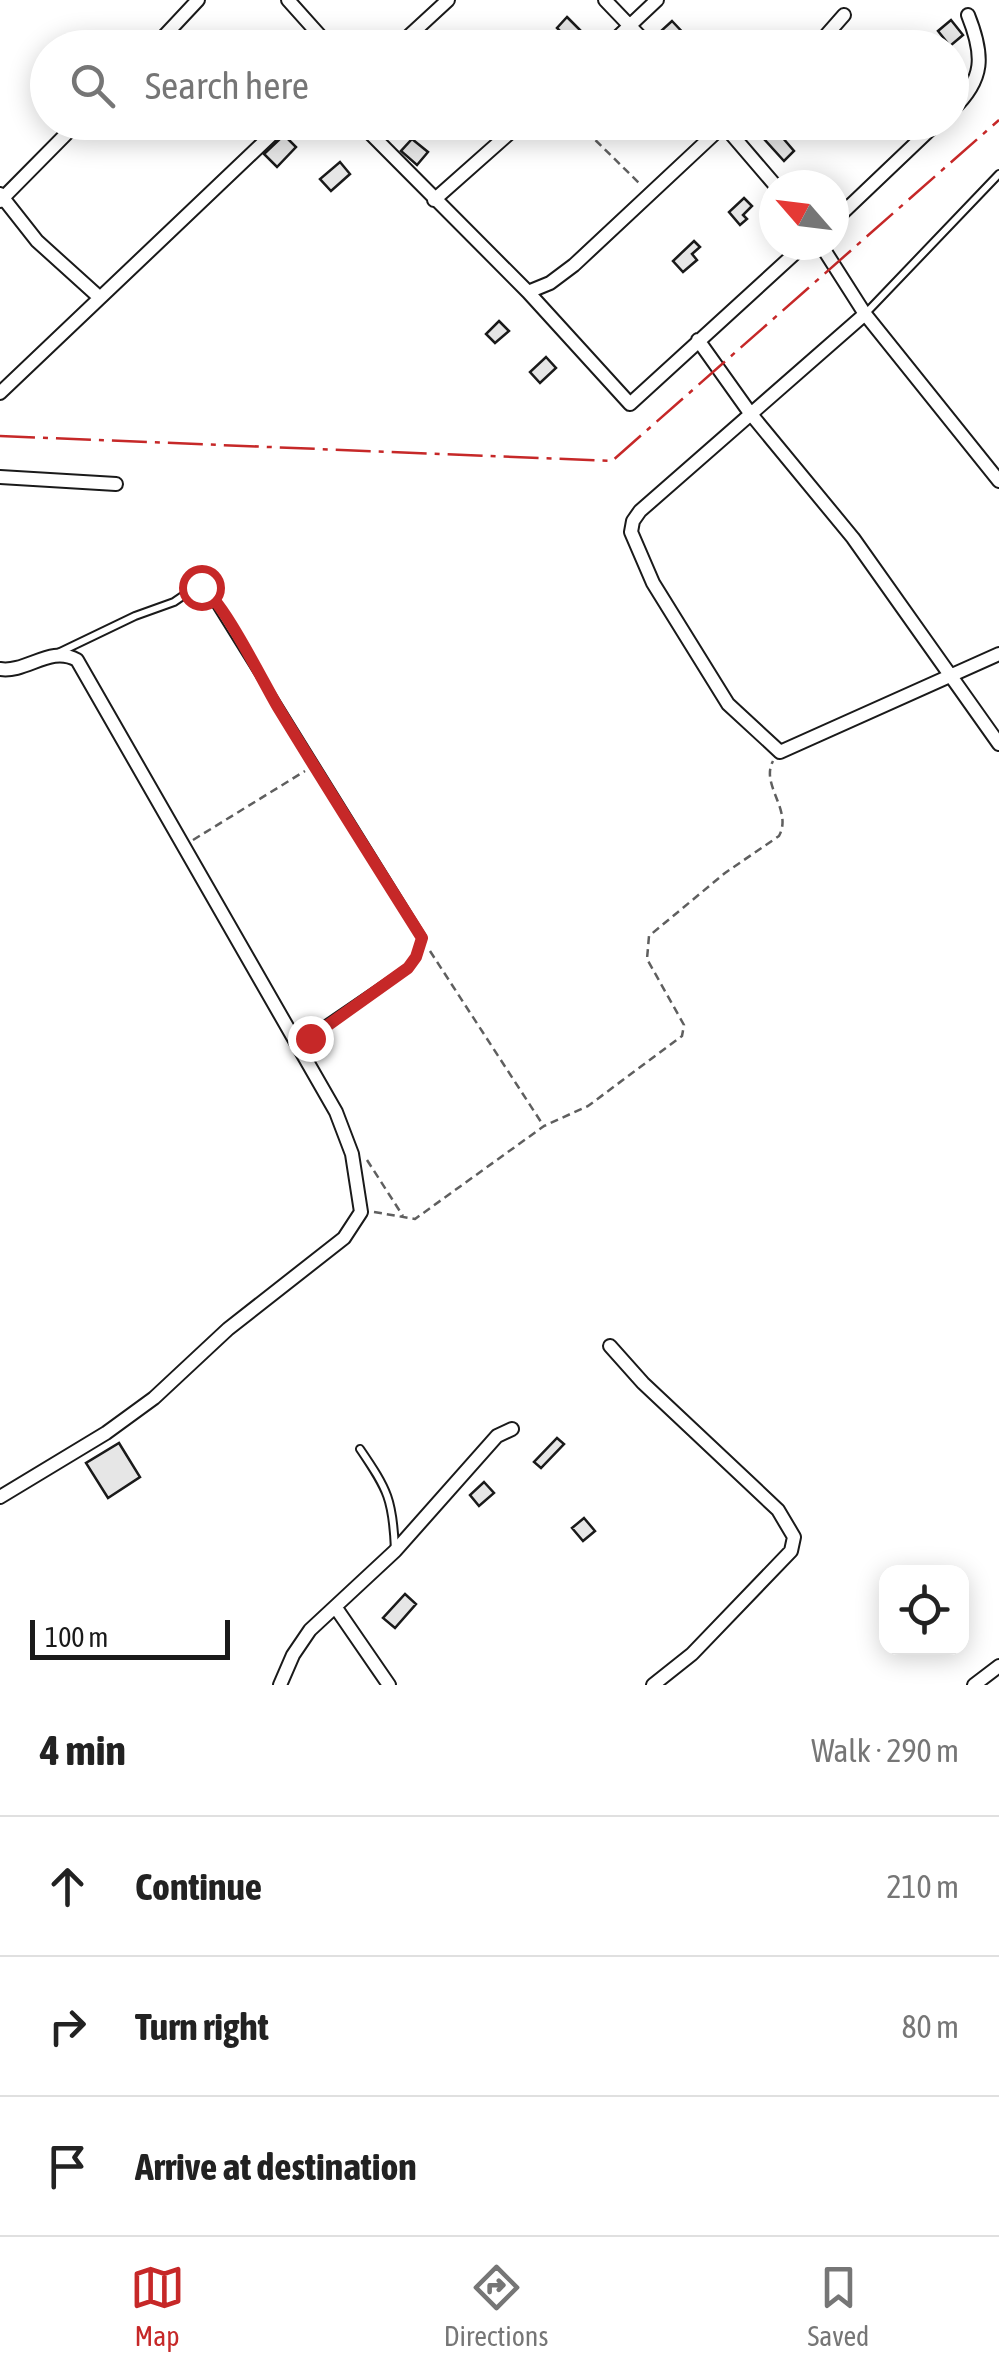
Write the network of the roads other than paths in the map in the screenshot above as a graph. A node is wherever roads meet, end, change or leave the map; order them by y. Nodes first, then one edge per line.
1 (198, 0) edge
2 (288, 0) edge
3 (448, 0) edge
4 (606, 0) edge
5 (656, 0) edge
6 (844, 15) dead end
7 (968, 15) dead end
8 (630, 26) junction
9 (170, 30) edge
10 (315, 30) edge
11 (416, 30) edge
12 (626, 30) edge
13 (634, 30) edge
14 (831, 30) edge
15 (969, 88) edge
16 (60, 140) edge
17 (266, 140) edge
18 (376, 140) edge
19 (502, 140) edge
20 (707, 140) edge
21 (738, 140) edge
22 (919, 140) edge
23 (763, 170) edge
24 (999, 174) edge
25 (1, 198) edge
26 (434, 200) junction
27 (849, 206) edge
28 (787, 260) edge
29 (831, 260) edge
30 (528, 292) junction
31 (99, 297) junction
32 (865, 314) junction
33 (698, 340) junction
34 (0, 393) edge
35 (750, 412) junction
36 (0, 477) edge
37 (999, 480) edge
38 (116, 484) dead end
39 (58, 654) junction
40 (999, 654) edge
41 (0, 668) edge
42 (954, 677) junction
43 (999, 744) edge
44 (302, 1054) junction
45 (610, 1346) dead end
46 (512, 1429) dead end
47 (360, 1449) dead end
48 (0, 1496) edge
49 (395, 1551) junction
50 (336, 1608) junction
51 (999, 1666) edge
52 (280, 1685) edge
53 (389, 1685) edge
54 (653, 1685) edge
55 (974, 1685) edge

1 - 9 street
2 - 10 street
3 - 11 street
4 - 8 street
5 - 8 street
6 - 14 street
7 - 15 street
8 - 12 street
8 - 13 street
16 - 25 street
17 - 31 street
18 - 26 street
19 - 26 street
20 - 30 street
21 - 23 street
22 - 27 street
24 - 32 lane
25 - 31 street
26 - 30 street
28 - 33 street
29 - 32 street
30 - 33 street
31 - 34 street
32 - 35 street
32 - 37 street
33 - 35 street
35 - 42 street
35 - 42 street
36 - 38 street
39 - 41 street
39 - 44 street
39 - 44 lane
40 - 42 street
42 - 43 street
44 - 48 street
45 - 54 street
46 - 49 street
47 - 49 lane
49 - 50 street
50 - 52 street
50 - 53 street
51 - 55 street

